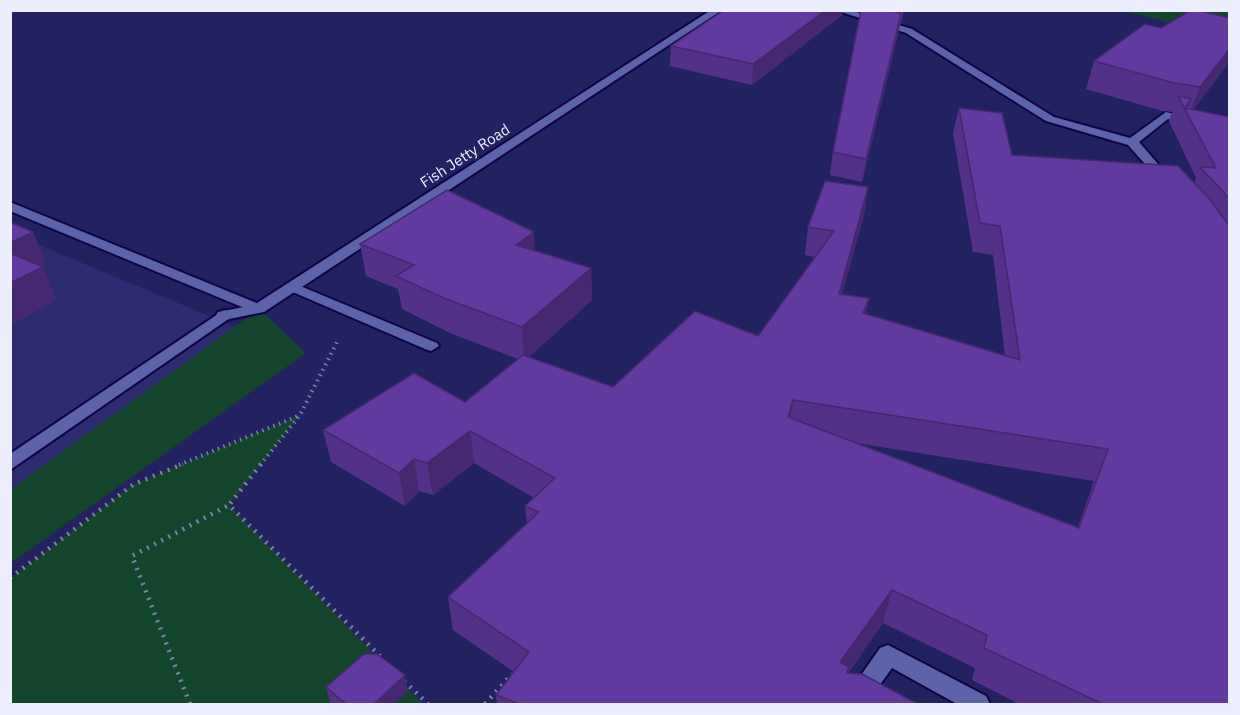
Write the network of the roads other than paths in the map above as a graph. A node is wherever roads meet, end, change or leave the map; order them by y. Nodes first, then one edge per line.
1 (718, 10) edge
2 (839, 10) edge
3 (1230, 131) edge
4 (1132, 142) junction
5 (1171, 186) edge
6 (10, 206) edge
7 (293, 287) junction
8 (259, 309) junction
9 (431, 346) dead end
10 (10, 464) edge
11 (853, 705) edge
12 (978, 705) edge

1 - 7 street, Fish Jetty Road
2 - 4 street
3 - 4 street
4 - 5 street
6 - 8 street
7 - 8 street, Fish Jetty Road
7 - 9 street
8 - 10 street, Fish Jetty Road
11 - 12 street

